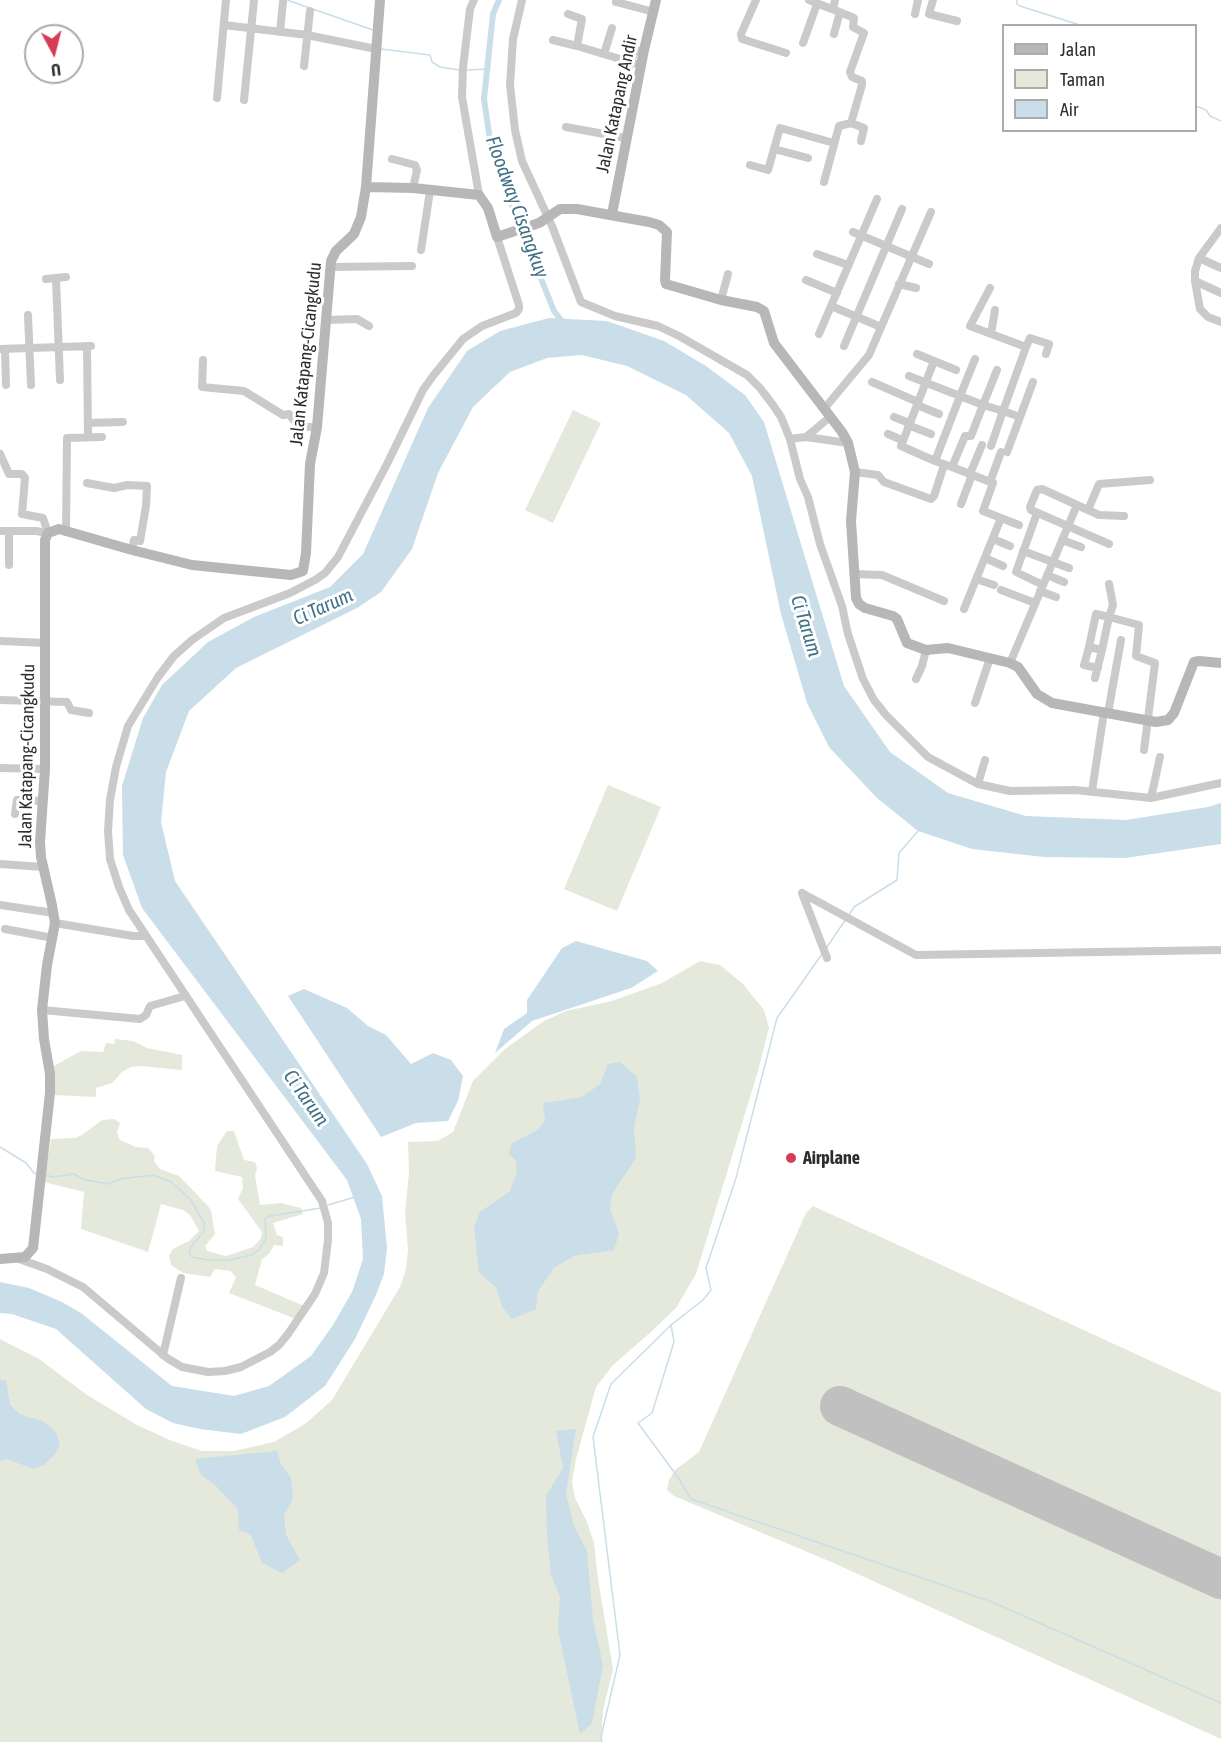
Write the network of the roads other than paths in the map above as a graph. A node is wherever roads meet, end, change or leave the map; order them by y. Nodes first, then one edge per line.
1 (226, 0) edge
2 (254, 0) edge
3 (381, 0) edge
4 (474, 0) edge
5 (522, 0) edge
6 (656, 0) edge
7 (756, 0) edge
8 (835, 0) edge
9 (918, 0) edge
10 (933, 0) edge
11 (283, 2) dead end
12 (616, 2) dead end
13 (813, 2) edge
14 (310, 10) dead end
15 (837, 11) junction
16 (654, 12) junction
17 (568, 14) dead end
18 (915, 14) dead end
19 (957, 21) dead end
20 (224, 25) junction
21 (251, 28) junction
22 (612, 28) dead end
23 (280, 32) junction
24 (834, 34) dead end
25 (307, 35) junction
26 (553, 40) dead end
27 (803, 43) dead end
28 (577, 46) junction
29 (376, 49) junction
30 (786, 53) dead end
31 (604, 54) junction
32 (635, 63) junction
33 (304, 66) dead end
34 (627, 75) dead end
35 (217, 98) dead end
36 (244, 100) dead end
37 (851, 123) junction
38 (566, 128) dead end
39 (627, 138) junction
40 (861, 141) dead end
41 (834, 143) junction
42 (774, 149) junction
43 (808, 158) dead end
44 (392, 159) dead end
45 (750, 165) dead end
46 (824, 182) dead end
47 (366, 187) junction
48 (413, 188) junction
49 (430, 191) junction
50 (479, 195) junction
51 (877, 199) dead end
52 (902, 209) dead end
53 (931, 212) dead end
54 (612, 214) junction
55 (543, 220) junction
56 (1221, 228) edge
57 (857, 234) junction
58 (502, 236) junction
59 (1218, 238) edge
60 (886, 246) junction
61 (421, 250) dead end
62 (817, 254) dead end
63 (911, 257) junction
64 (1199, 258) junction
65 (929, 264) dead end
66 (848, 265) junction
67 (412, 266) dead end
68 (330, 267) junction
69 (1221, 268) edge
70 (728, 274) dead end
71 (66, 277) dead end
72 (46, 279) dead end
73 (56, 279) junction
74 (806, 280) dead end
75 (1195, 281) junction
76 (899, 284) junction
77 (916, 288) dead end
78 (990, 288) dead end
79 (837, 293) junction
80 (1221, 293) edge
81 (721, 300) junction
82 (831, 306) junction
83 (996, 310) dead end
84 (28, 315) dead end
85 (856, 317) junction
86 (327, 320) junction
87 (1221, 322) edge
88 (369, 326) dead end
89 (881, 327) junction
90 (819, 334) dead end
91 (991, 334) junction
92 (844, 346) dead end
93 (58, 347) junction
94 (1026, 347) junction
95 (30, 348) junction
96 (3, 349) edge
97 (917, 354) dead end
98 (1046, 354) dead end
99 (975, 359) dead end
100 (203, 360) dead end
101 (934, 361) junction
102 (956, 370) dead end
103 (996, 370) dead end
104 (909, 376) dead end
105 (60, 380) dead end
106 (872, 382) dead end
107 (926, 382) junction
108 (1033, 382) dead end
109 (6, 385) dead end
110 (31, 385) dead end
111 (960, 396) junction
112 (917, 403) junction
113 (983, 405) junction
114 (1003, 411) junction
115 (827, 413) junction
116 (939, 414) dead end
117 (894, 417) dead end
118 (1020, 417) junction
119 (123, 422) dead end
120 (88, 423) junction
121 (909, 424) junction
122 (317, 427) junction
123 (888, 434) dead end
124 (931, 434) dead end
125 (88, 437) junction
126 (102, 437) dead end
127 (806, 437) junction
128 (790, 439) junction
129 (902, 440) junction
130 (848, 443) junction
131 (982, 445) dead end
132 (991, 446) dead end
133 (0, 457) edge
134 (935, 461) junction
135 (948, 466) junction
136 (855, 472) junction
137 (971, 475) junction
138 (1150, 480) dead end
139 (990, 482) junction
140 (87, 483) dead end
141 (961, 504) dead end
142 (1077, 505) junction
143 (1088, 510) junction
144 (1037, 513) junction
145 (1124, 516) dead end
146 (1001, 518) junction
147 (1019, 525) dead end
148 (1067, 528) junction
149 (0, 531) edge
150 (9, 531) junction
151 (66, 531) junction
152 (48, 534) junction
153 (993, 539) junction
154 (1062, 540) junction
155 (1109, 544) dead end
156 (1010, 546) dead end
157 (1081, 547) dead end
158 (132, 550) junction
159 (1023, 551) junction
160 (985, 558) junction
161 (1053, 561) junction
162 (9, 566) dead end
163 (1003, 566) dead end
164 (1069, 568) dead end
165 (303, 571) junction
166 (854, 574) junction
167 (1047, 575) junction
168 (976, 579) junction
169 (315, 580) junction
170 (1064, 582) dead end
171 (1109, 584) dead end
172 (1042, 588) junction
173 (1056, 597) dead end
174 (944, 601) dead end
175 (1035, 603) junction
176 (859, 604) junction
177 (842, 606) junction
178 (964, 609) dead end
179 (1109, 617) junction
180 (1093, 627) junction
181 (1106, 630) junction
182 (1121, 640) dead end
183 (0, 641) edge
184 (46, 643) junction
185 (1089, 647) junction
186 (926, 650) junction
187 (1102, 650) junction
188 (990, 658) junction
189 (1010, 663) junction
190 (1221, 663) edge
191 (1098, 668) junction
192 (1095, 678) dead end
193 (916, 679) dead end
194 (0, 700) edge
195 (46, 703) junction
196 (975, 703) dead end
197 (89, 713) dead end
198 (1106, 713) junction
199 (1148, 721) junction
200 (1144, 750) dead end
201 (1160, 757) dead end
202 (985, 760) dead end
203 (0, 768) edge
204 (45, 769) junction
205 (1221, 783) edge
206 (978, 784) junction
207 (1092, 791) junction
208 (1151, 798) junction
209 (43, 801) junction
210 (15, 814) dead end
211 (0, 864) edge
212 (43, 867) junction
213 (0, 905) edge
214 (54, 918) junction
215 (5, 929) dead end
216 (146, 936) junction
217 (53, 938) junction
218 (1221, 950) edge
219 (827, 958) dead end
220 (185, 996) junction
221 (42, 1010) junction
222 (0, 1259) edge
223 (18, 1259) junction
224 (181, 1278) dead end
225 (163, 1355) junction

1 - 20 street
2 - 21 street
3 - 29 street, Jalan Katapang-Cicangkudu
4 - 50 street
5 - 55 street
6 - 16 street, Jalan Katapang Andir
7 - 30 street
8 - 15 street
9 - 18 street
10 - 19 street
11 - 23 street
12 - 16 street
13 - 15 street
13 - 27 street
14 - 25 street
15 - 24 street
15 - 37 street
16 - 32 street, Jalan Katapang Andir
17 - 28 street
20 - 21 street
20 - 35 street
21 - 23 street
21 - 36 street
22 - 31 street
23 - 25 street
25 - 29 street
25 - 33 street
26 - 28 street
28 - 31 street
29 - 47 street, Jalan Katapang-Cicangkudu
31 - 32 street
32 - 34 street
32 - 39 street, Jalan Katapang Andir
37 - 40 street
37 - 41 street
38 - 39 street
39 - 54 street, Jalan Katapang Andir
41 - 42 street
41 - 46 street
42 - 43 street
42 - 45 street
44 - 48 street
47 - 48 street
47 - 68 street, Jalan Katapang-Cicangkudu
48 - 49 street
49 - 50 street
49 - 61 street
50 - 58 street
51 - 57 street
52 - 60 street
53 - 63 street
54 - 55 street
54 - 81 street
55 - 58 street
55 - 128 street
56 - 59 street
57 - 60 street
57 - 66 street
58 - 169 street
59 - 64 street
60 - 63 street
60 - 85 street
62 - 66 street
63 - 65 street
63 - 76 street
64 - 69 street
64 - 75 street
66 - 79 street
67 - 68 street
68 - 86 street, Jalan Katapang-Cicangkudu
70 - 81 street
71 - 73 street
72 - 73 street
73 - 93 street
74 - 79 street
75 - 80 street
75 - 87 street
76 - 77 street
76 - 89 street
78 - 91 street
79 - 82 street
81 - 115 street
82 - 85 street
82 - 90 street
83 - 91 street
84 - 95 street
85 - 89 street
85 - 92 street
86 - 88 street
86 - 122 street, Jalan Katapang-Cicangkudu
89 - 115 street
91 - 94 street
93 - 95 street
93 - 105 street
93 - 120 street
94 - 98 street
94 - 114 street
95 - 96 street
95 - 110 street
96 - 109 street
97 - 101 street
99 - 111 street
100 - 122 street
101 - 102 street
101 - 107 street
103 - 113 street
104 - 107 street
106 - 112 street
107 - 111 street
107 - 112 street
108 - 118 street
111 - 113 street
111 - 134 street
112 - 116 street
112 - 121 street
113 - 114 street
113 - 135 street
114 - 118 street
114 - 132 street
115 - 127 street
115 - 130 street
117 - 121 street
118 - 139 street
119 - 120 street
120 - 125 street
121 - 124 street
121 - 129 street
122 - 165 street, Jalan Katapang-Cicangkudu
123 - 129 street
125 - 126 street
125 - 151 street
127 - 128 street
127 - 130 street
128 - 177 street
129 - 134 street
130 - 136 street
131 - 137 street
133 - 152 street
134 - 135 street
135 - 136 street
135 - 137 street
136 - 166 street
137 - 139 street
137 - 141 street
138 - 143 street
139 - 146 street
140 - 158 street
142 - 143 street
142 - 144 street
142 - 148 street
143 - 145 street
144 - 148 street
144 - 159 street
146 - 147 street
146 - 153 street
148 - 154 street
148 - 155 street
149 - 150 street
150 - 152 street
150 - 162 street
151 - 152 street
151 - 158 street
152 - 184 street, Jalan Katapang-Cicangkudu
153 - 156 street
153 - 160 street
154 - 157 street
154 - 161 street
158 - 165 street
159 - 161 street
159 - 172 street
160 - 163 street
160 - 168 street
161 - 164 street
161 - 167 street
165 - 169 street
166 - 174 street
166 - 176 street
167 - 170 street
167 - 172 street
168 - 175 street
168 - 178 street
169 - 216 street
171 - 179 street
172 - 173 street
172 - 175 street
175 - 189 street
176 - 177 street
176 - 186 street
177 - 206 street
179 - 180 street
179 - 181 street
179 - 199 street
180 - 181 street
180 - 185 street
181 - 187 street
182 - 198 street
183 - 184 street
184 - 195 street, Jalan Katapang-Cicangkudu
185 - 187 street
185 - 191 street
186 - 188 street
186 - 193 street
187 - 191 street
188 - 189 street
188 - 196 street
189 - 198 street
190 - 199 street
191 - 192 street
194 - 195 street
195 - 197 street
195 - 204 street, Jalan Katapang-Cicangkudu
198 - 199 street
198 - 207 street
199 - 200 street
201 - 208 street
202 - 206 street
203 - 204 street
204 - 209 street, Jalan Katapang-Cicangkudu
205 - 208 street
206 - 207 street
207 - 208 street
209 - 210 street
209 - 212 street, Jalan Katapang-Cicangkudu
211 - 212 street
212 - 214 street, Jalan Katapang-Cicangkudu
213 - 214 street
214 - 216 street
214 - 217 street, Jalan Katapang-Cicangkudu
215 - 217 street
216 - 220 street
217 - 221 street, Jalan Katapang-Cicangkudu
218 - 219 street
220 - 221 street
220 - 225 street
221 - 223 street, Jalan Katapang-Cicangkudu
222 - 223 street
223 - 225 street
224 - 225 street

